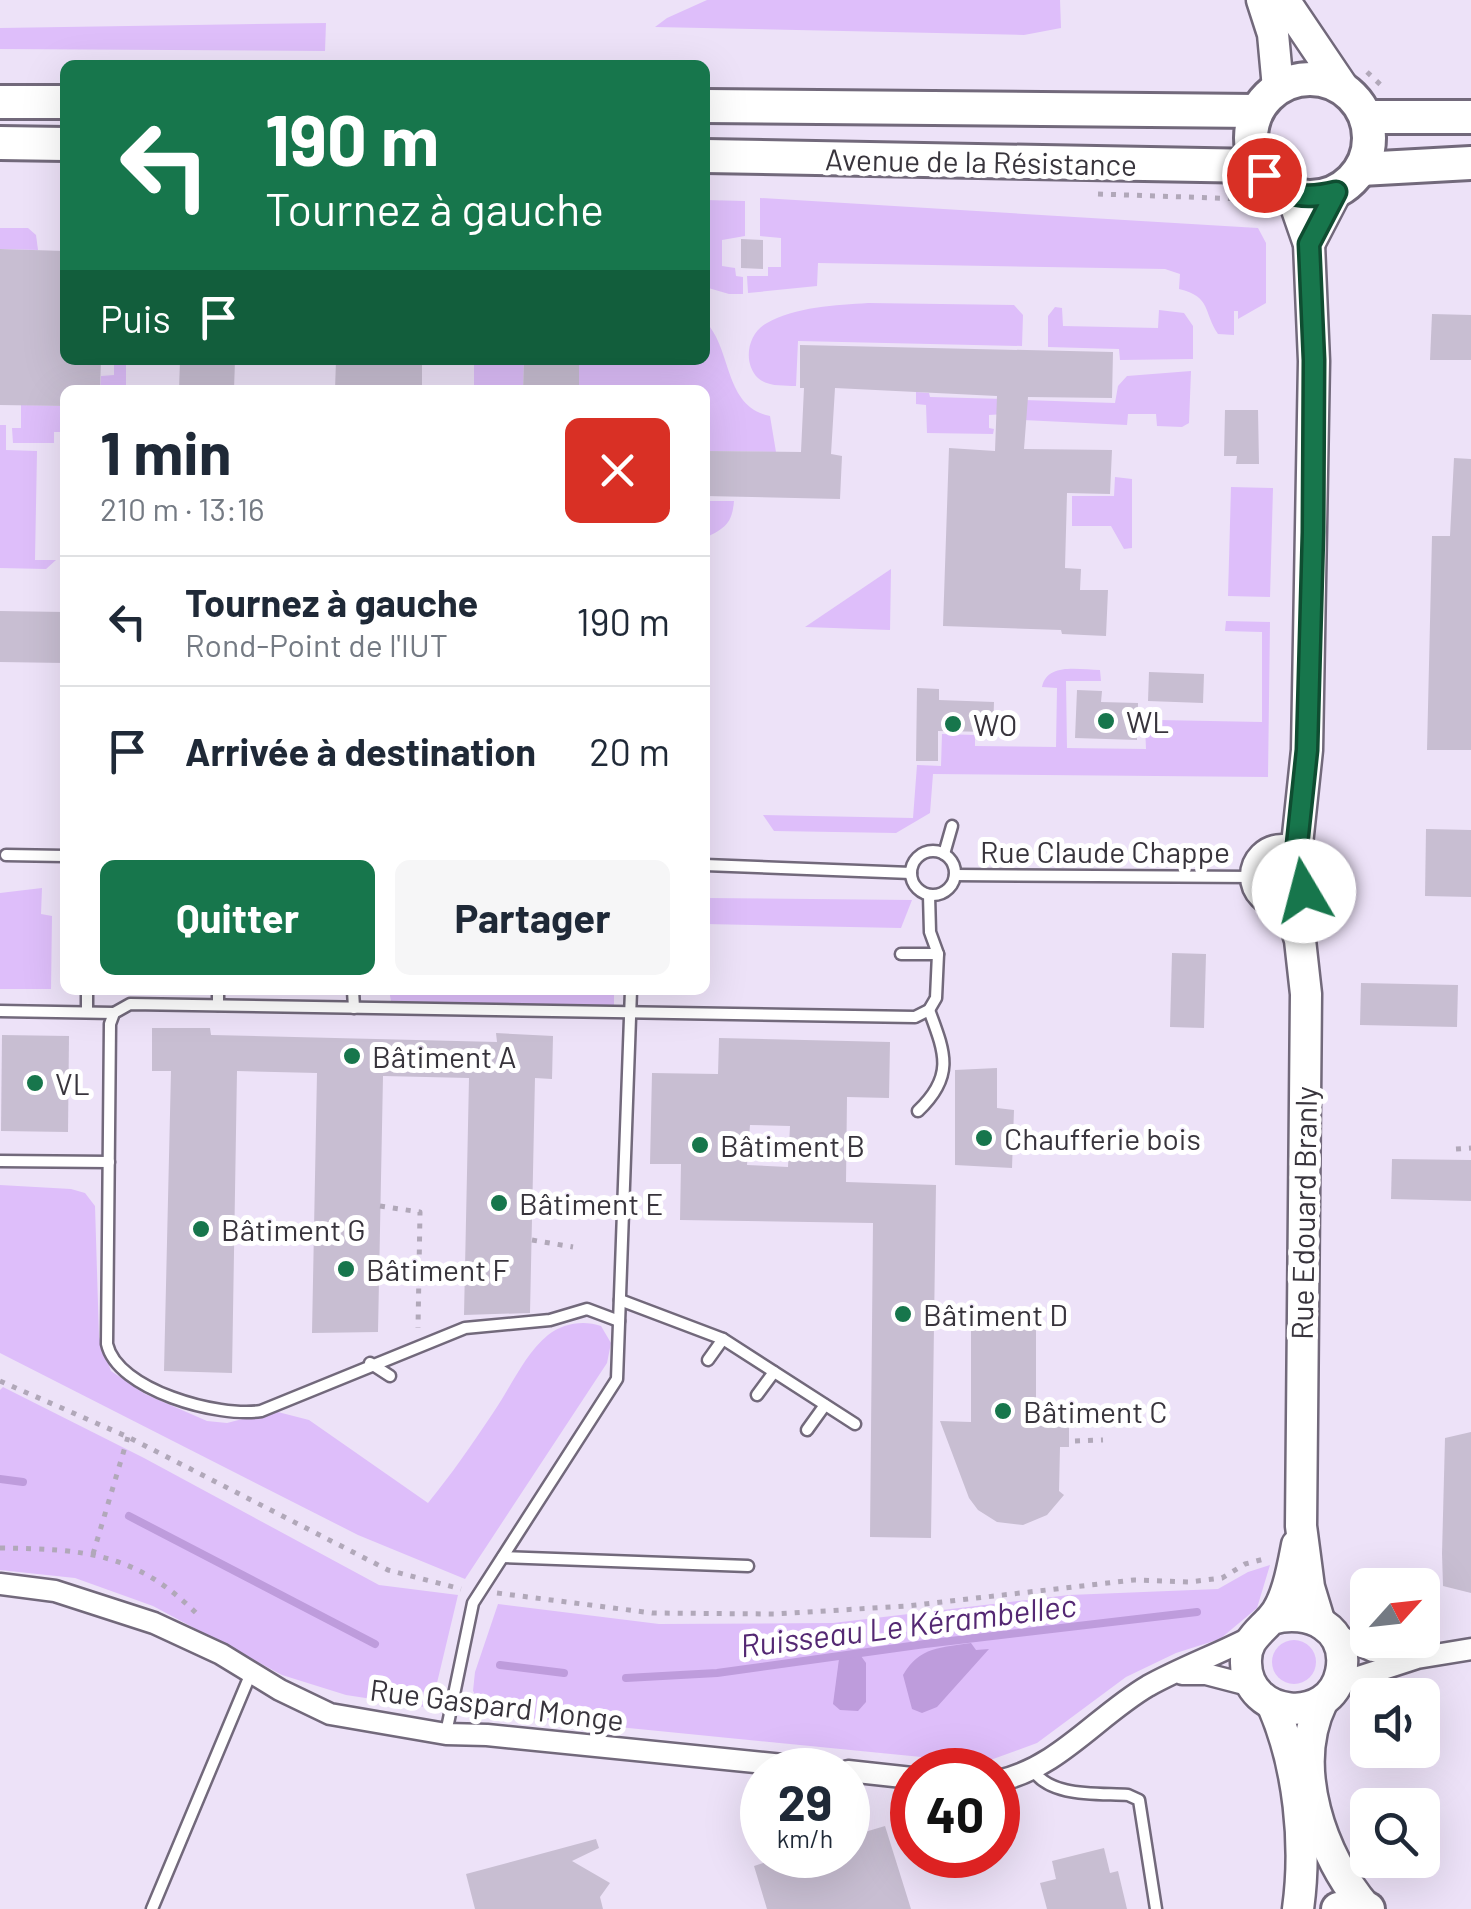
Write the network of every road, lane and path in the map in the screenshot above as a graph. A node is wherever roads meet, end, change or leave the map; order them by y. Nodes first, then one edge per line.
1 (1262, 0) edge
2 (1284, 0) edge
3 (1344, 89) junction
4 (1268, 99) junction
5 (0, 102) edge
6 (60, 102) edge
7 (710, 106) edge
8 (1366, 117) junction
9 (1471, 117) edge
10 (0, 143) edge
11 (60, 144) edge
12 (710, 156) edge
13 (1471, 163) edge
14 (1258, 166) junction
15 (1361, 169) junction
16 (1336, 192) junction
17 (1292, 195) junction
18 (1309, 244) junction
19 (952, 826) dead end
20 (2, 854) edge
21 (944, 854) junction
22 (1296, 854) junction
23 (60, 856) edge
24 (710, 866) edge
25 (911, 873) junction
26 (955, 875) junction
27 (1255, 877) junction
28 (929, 895) junction
29 (1288, 902) junction
30 (901, 954) dead end
31 (938, 954) junction
32 (87, 995) edge
33 (150, 995) edge
34 (218, 995) edge
35 (353, 995) edge
36 (631, 995) edge
37 (150, 1004) junction
38 (218, 1005) junction
39 (354, 1008) junction
40 (929, 1010) junction
41 (0, 1011) edge
42 (87, 1012) junction
43 (630, 1012) junction
44 (114, 1013) junction
45 (918, 1111) dead end
46 (1456, 1148) dead end
47 (1471, 1148) edge
48 (0, 1161) edge
49 (109, 1162) junction
50 (380, 1206) dead end
51 (532, 1240) dead end
52 (573, 1246) dead end
53 (620, 1300) junction
54 (620, 1320) junction
55 (445, 1335) junction
56 (723, 1338) junction
57 (460, 1344) dead end
58 (418, 1346) junction
59 (708, 1360) dead end
60 (371, 1364) junction
61 (774, 1372) junction
62 (390, 1376) dead end
63 (314, 1388) junction
64 (757, 1395) dead end
65 (325, 1396) dead end
66 (825, 1405) junction
67 (855, 1424) dead end
68 (807, 1430) dead end
69 (128, 1437) dead end
70 (1103, 1440) dead end
71 (1075, 1442) dead end
72 (1301, 1526) junction
73 (0, 1548) edge
74 (93, 1554) junction
75 (503, 1556) junction
76 (748, 1566) dead end
77 (0, 1584) edge
78 (1263, 1627) junction
79 (1327, 1627) junction
80 (1350, 1639) edge
81 (1471, 1649) edge
82 (221, 1654) junction
83 (1440, 1654) edge
84 (1417, 1658) edge
85 (252, 1672) junction
86 (1175, 1674) junction
87 (1330, 1693) junction
88 (1263, 1696) junction
89 (446, 1734) junction
90 (740, 1761) edge
91 (1032, 1768) junction
92 (1020, 1772) edge
93 (152, 1909) edge
94 (1156, 1909) edge
95 (1298, 1909) edge
96 (1338, 1909) edge
97 (1367, 1909) edge

1 - 4 street
2 - 3 street
3 - 4 main road
3 - 8 main road
4 - 7 main road, Avenue de la Résistance
4 - 14 main road
5 - 6 main road
8 - 9 main road
8 - 15 main road
10 - 11 main road
12 - 14 main road, Avenue de la Résistance
13 - 15 main road
14 - 17 main road
15 - 16 main road
16 - 17 main road
16 - 18 street
17 - 18 street
18 - 22 street
19 - 21 lane
20 - 23 lane
21 - 25 lane
21 - 26 lane
22 - 27 street
22 - 29 street
24 - 25 lane
25 - 28 lane
26 - 27 lane, Rue Claude Chappe
26 - 28 lane
27 - 29 street
28 - 31 lane
29 - 72 street, Rue Edouard Branly
30 - 31 lane
31 - 40 lane
32 - 42 lane
33 - 37 lane
34 - 38 lane
35 - 39 lane
36 - 43 lane
37 - 38 lane
37 - 44 lane
38 - 39 lane
39 - 43 lane
40 - 43 lane
40 - 45 lane
41 - 42 lane
42 - 44 lane
43 - 53 lane
44 - 49 lane
46 - 47 path
48 - 49 lane
49 - 63 lane
50 - 58 path
51 - 52 path
53 - 54 lane
53 - 56 lane
54 - 55 lane
54 - 75 lane
55 - 57 lane
55 - 58 lane
56 - 59 lane
56 - 61 lane
58 - 60 lane
60 - 62 lane
60 - 63 lane
61 - 64 lane
61 - 66 lane
63 - 65 lane
66 - 67 lane
66 - 68 lane
69 - 74 path
70 - 71 path
72 - 78 street, Rue Edouard Branly
72 - 79 street, Rue Edouard Branly
73 - 74 path
74 - 82 path
75 - 76 lane
75 - 89 lane
77 - 82 street, Rue Gaspard Monge
78 - 79 street
78 - 86 street
78 - 88 street
79 - 80 street
79 - 87 street
81 - 83 street
82 - 85 street, Rue Gaspard Monge
84 - 87 street
85 - 89 street, Rue Gaspard Monge
85 - 93 lane
86 - 88 street
86 - 91 street
87 - 88 street
87 - 97 street
88 - 95 street
89 - 90 street, Rue Gaspard Monge
91 - 92 street
91 - 94 lane
96 - 97 main road

